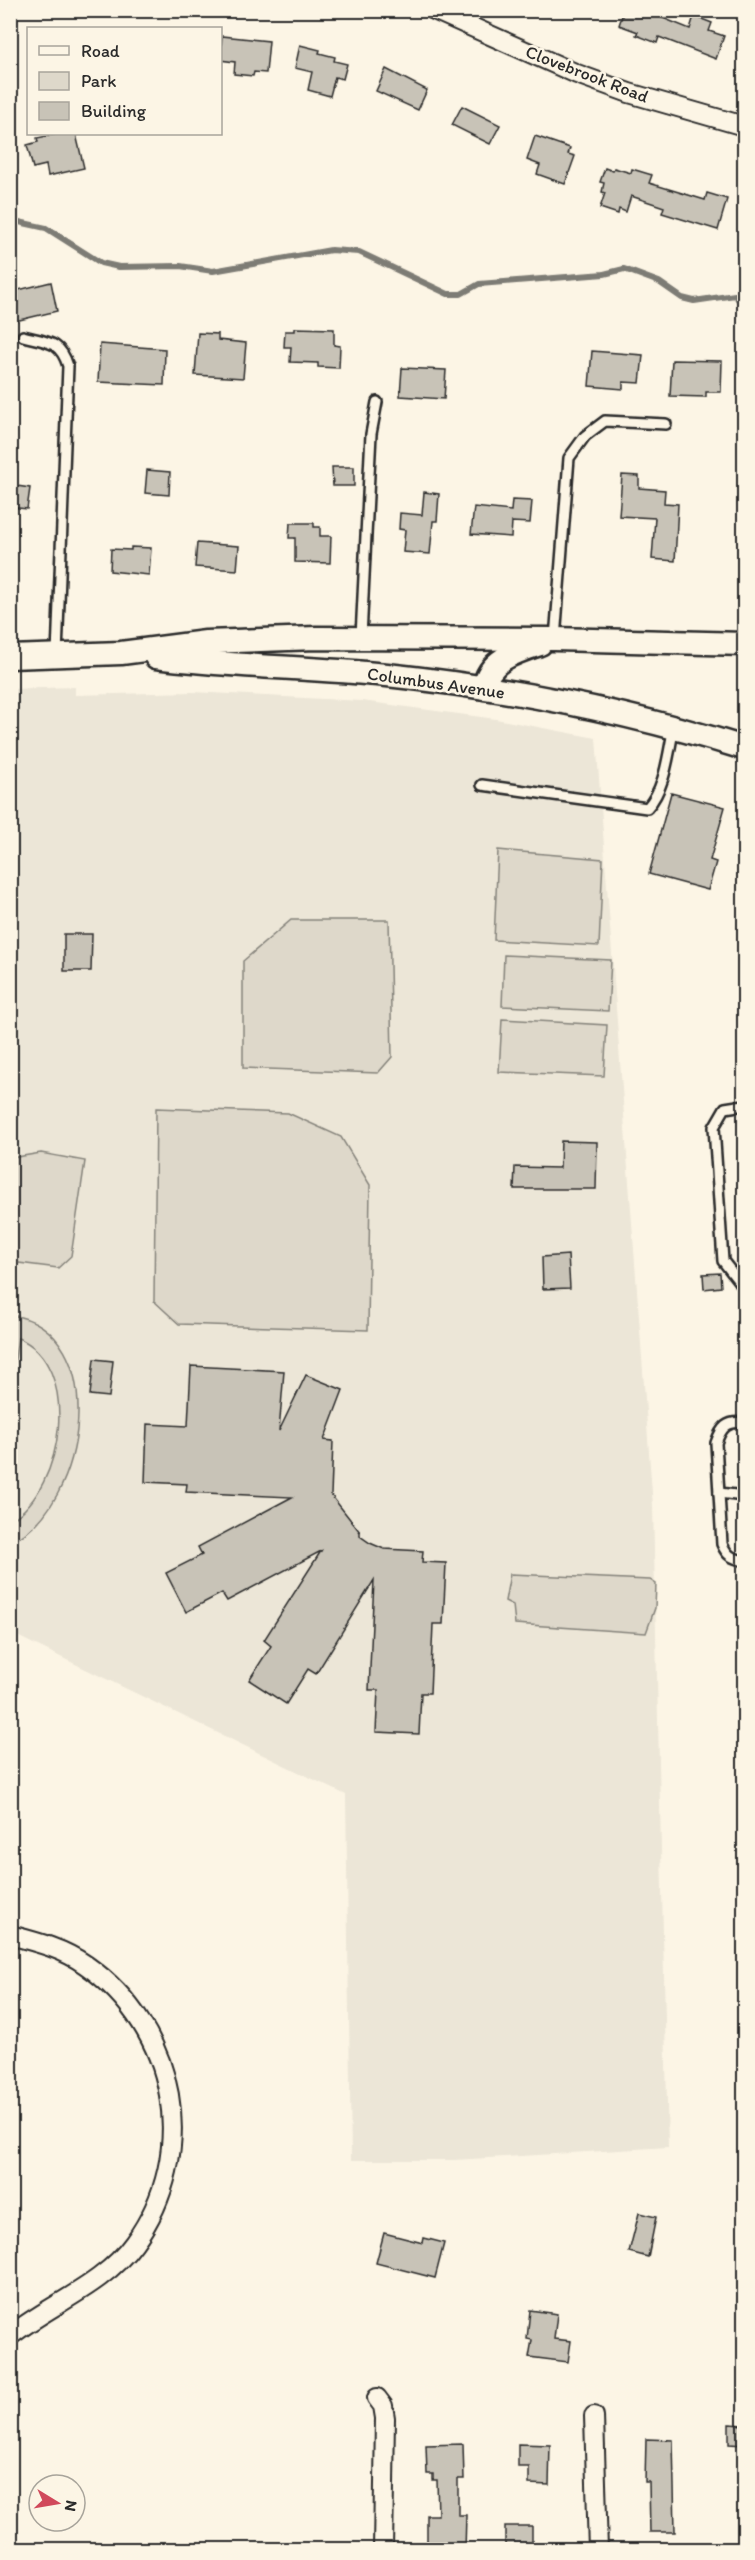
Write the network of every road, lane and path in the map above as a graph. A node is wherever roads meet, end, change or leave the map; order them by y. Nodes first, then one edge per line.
1 (434, 10) edge
2 (744, 126) edge
3 (23, 336) dead end
4 (377, 402) dead end
5 (666, 423) dead end
6 (361, 637) junction
7 (555, 639) junction
8 (744, 644) edge
9 (121, 653) junction
10 (57, 656) junction
11 (10, 657) edge
12 (484, 688) junction
13 (674, 728) junction
14 (744, 748) edge
15 (482, 785) dead end
16 (744, 1105) edge
17 (744, 1288) edge
18 (744, 1423) edge
19 (719, 1493) junction
20 (744, 1496) edge
21 (744, 1560) edge
22 (10, 1935) edge
23 (10, 2336) edge
24 (377, 2398) dead end
25 (594, 2416) dead end
26 (383, 2550) edge
27 (598, 2550) edge

1 - 2 street, Clovebrook Road
3 - 10 lane
4 - 6 lane
5 - 7 lane
6 - 7 street, Columbus Avenue
6 - 9 street, Columbus Avenue
7 - 8 street, Columbus Avenue
7 - 12 street
9 - 10 street, Columbus Avenue
9 - 12 street, Columbus Avenue
10 - 11 street, Columbus Avenue
12 - 13 street, Columbus Avenue
13 - 14 street, Columbus Avenue
13 - 15 lane
16 - 17 lane
18 - 19 lane
19 - 20 lane
19 - 21 lane
22 - 23 street
24 - 26 street
25 - 27 street

